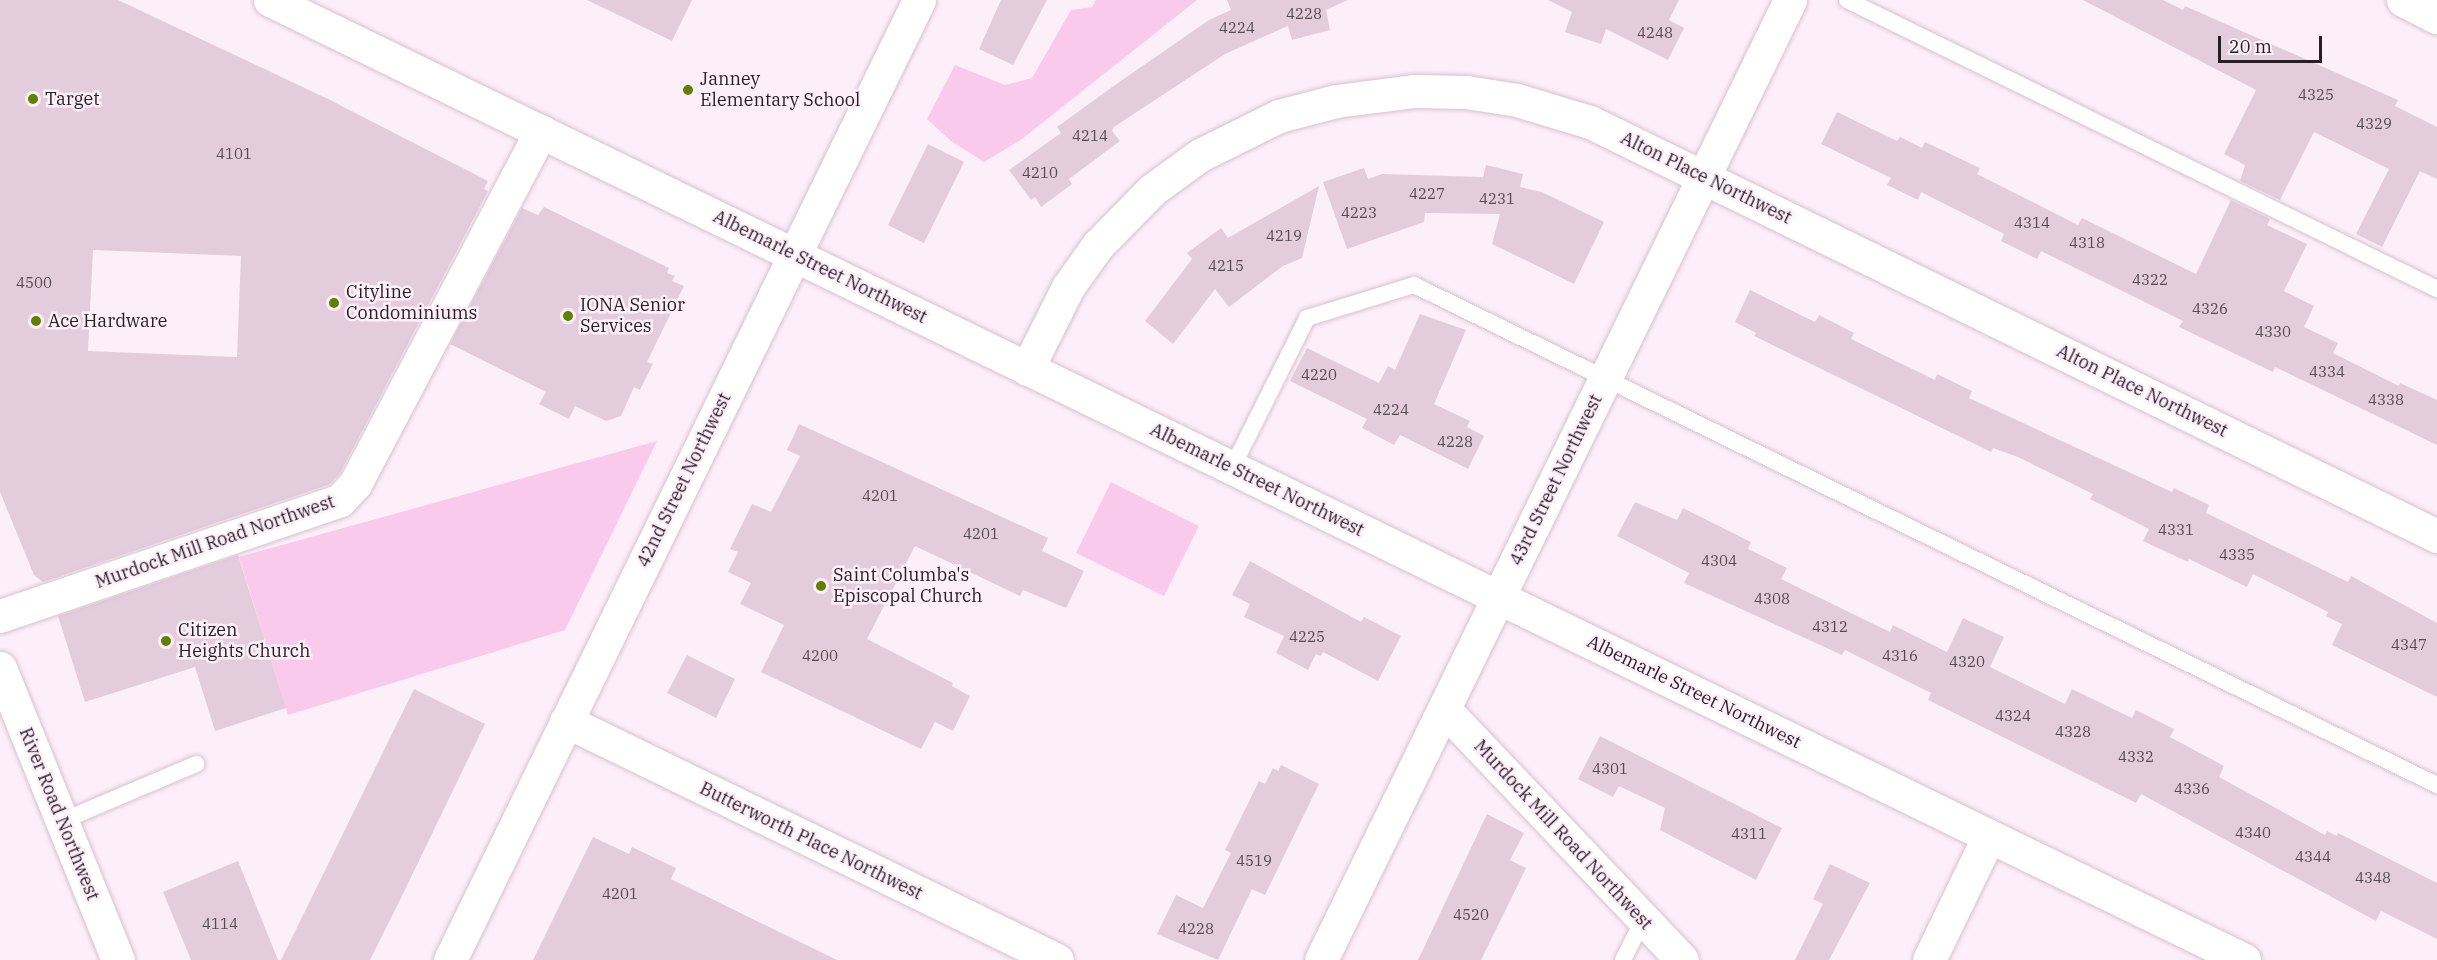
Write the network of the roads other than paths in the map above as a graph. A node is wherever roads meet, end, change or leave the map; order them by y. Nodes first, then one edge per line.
1 (270, 0) edge
2 (919, 0) edge
3 (1790, 0) edge
4 (1847, 0) edge
5 (2403, 0) edge
6 (2437, 16) edge
7 (541, 131) junction
8 (1704, 176) junction
9 (795, 255) junction
10 (2437, 289) edge
11 (1027, 369) junction
12 (1605, 379) junction
13 (1232, 468) junction
14 (2437, 536) edge
15 (1499, 597) junction
16 (0, 616) edge
17 (0, 668) edge
18 (1445, 710) junction
19 (566, 721) junction
20 (196, 765) dead end
21 (2437, 785) edge
22 (62, 821) junction
23 (1989, 836) junction
24 (1642, 920) junction
25 (118, 960) edge
26 (450, 960) edge
27 (1057, 960) edge
28 (1321, 960) edge
29 (1623, 960) edge
30 (1682, 960) edge
31 (1929, 960) edge
32 (2244, 960) edge

1 - 7 street, Albemarle Street Northwest
2 - 9 street, 42nd Street Northwest
3 - 8 street, 43rd Street Northwest
4 - 10 lane
5 - 6 street
7 - 9 street, Albemarle Street Northwest
7 - 16 street, Murdock Mill Road Northwest
8 - 11 street, Alton Place Northwest
8 - 12 street, 43rd Street Northwest
8 - 14 street, Alton Place Northwest
9 - 11 street, Albemarle Street Northwest
9 - 19 street, 42nd Street Northwest
11 - 13 street, Albemarle Street Northwest
12 - 13 lane
12 - 15 street, 43rd Street Northwest
12 - 21 lane
13 - 15 street, Albemarle Street Northwest
15 - 18 street, 43rd Street Northwest
15 - 23 street, Albemarle Street Northwest
17 - 22 street, River Road Northwest
18 - 24 street, Murdock Mill Road Northwest
18 - 28 street, 43rd Street Northwest
19 - 26 street, 42nd Street Northwest
19 - 27 street, Butterworth Place Northwest
20 - 22 lane
22 - 25 street, River Road Northwest
23 - 31 street
23 - 32 street, Albemarle Street Northwest
24 - 29 lane
24 - 30 street, Murdock Mill Road Northwest

